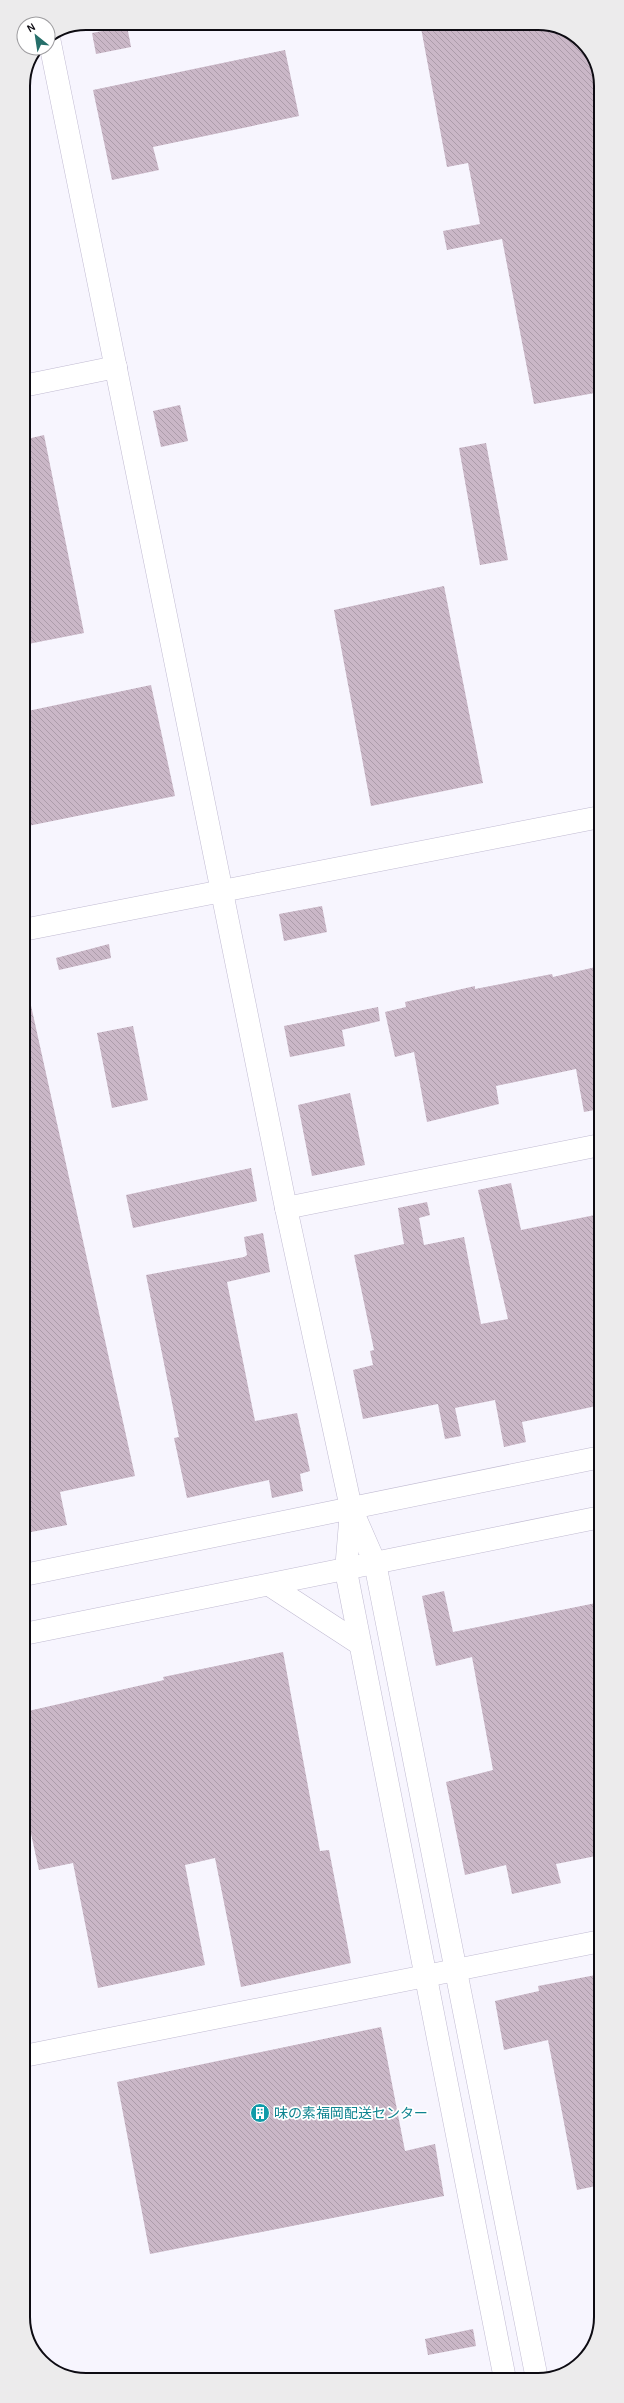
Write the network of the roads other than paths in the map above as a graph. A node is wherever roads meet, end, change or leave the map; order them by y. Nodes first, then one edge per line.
1 (53, 56) edge
2 (116, 367) junction
3 (30, 385) edge
4 (594, 818) edge
5 (222, 890) junction
6 (30, 929) edge
7 (594, 1146) edge
8 (286, 1208) junction
9 (594, 1458) edge
10 (351, 1508) junction
11 (594, 1518) edge
12 (375, 1563) junction
13 (346, 1571) junction
14 (30, 1574) edge
15 (271, 1586) junction
16 (30, 1633) edge
17 (360, 1644) junction
18 (594, 1942) edge
19 (457, 1970) junction
20 (426, 1977) junction
21 (30, 2055) edge
22 (504, 2373) edge
23 (536, 2373) edge

1 - 2 street
2 - 3 street
2 - 5 street
4 - 5 street
5 - 6 street
5 - 8 street
7 - 8 street
8 - 10 street
9 - 10 street
10 - 12 street
10 - 13 street
10 - 14 street
11 - 12 street
12 - 13 street
12 - 19 street
13 - 15 street
13 - 17 street
15 - 16 street
15 - 17 street
17 - 20 street
18 - 19 street
19 - 20 street
19 - 23 street
20 - 21 street
20 - 22 street

